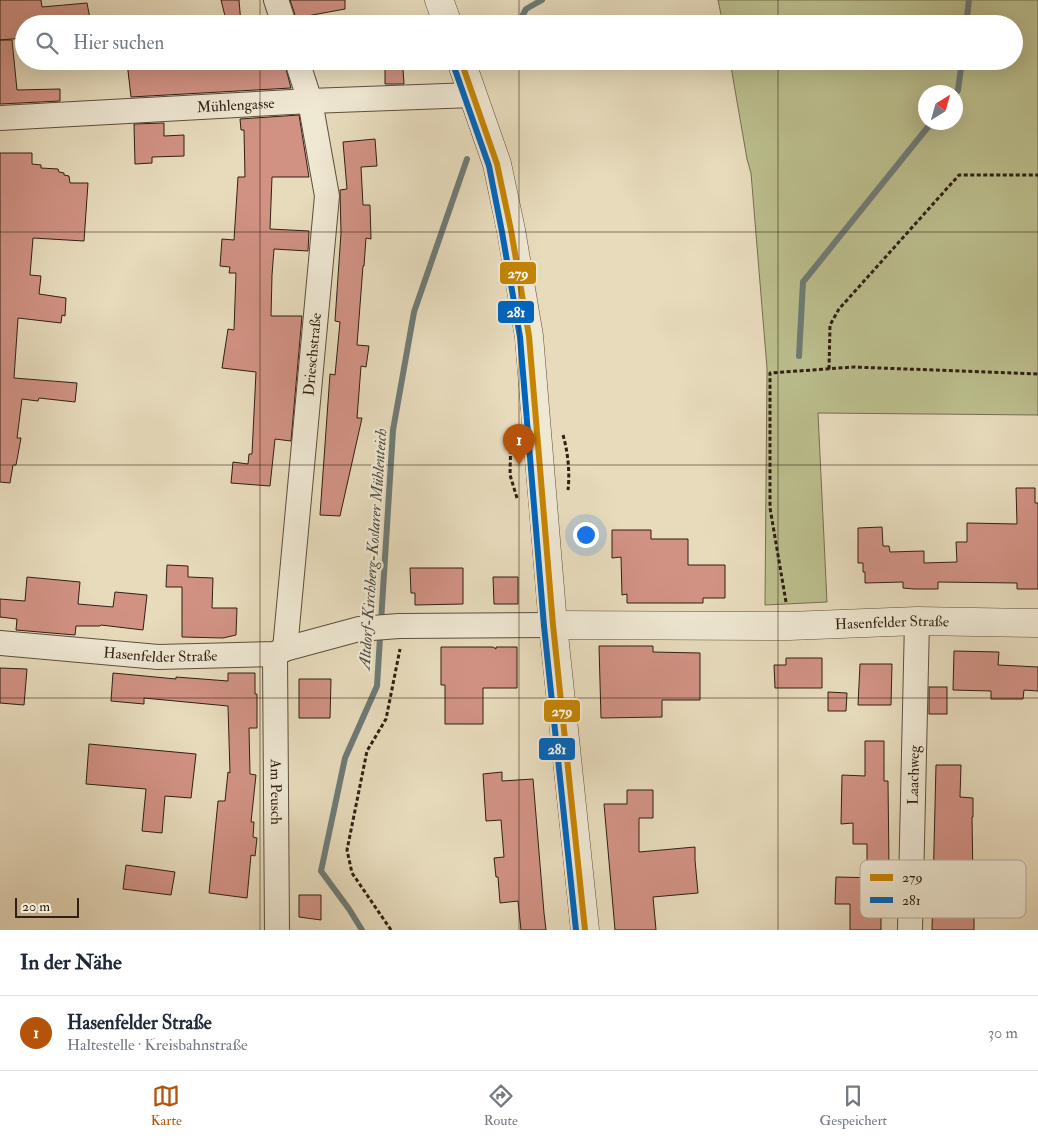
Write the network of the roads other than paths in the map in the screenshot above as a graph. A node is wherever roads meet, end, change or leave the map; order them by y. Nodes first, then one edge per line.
1 (276, 0) edge
2 (439, 0) edge
3 (281, 15) edge
4 (445, 15) edge
5 (300, 70) edge
6 (464, 70) edge
7 (473, 95) junction
8 (310, 101) junction
9 (0, 118) edge
10 (917, 621) junction
11 (1038, 623) edge
12 (553, 624) junction
13 (0, 643) edge
14 (280, 651) junction
15 (912, 860) edge
16 (277, 930) edge
17 (585, 930) edge

1 - 3 street
2 - 4 street
5 - 8 street, Drieschstraße
6 - 7 street
7 - 8 street, Mühlengasse
7 - 12 street
8 - 9 street, Mühlengasse
8 - 14 street, Drieschstraße
10 - 11 street, Hasenfelder Straße
10 - 12 street, Hasenfelder Straße
10 - 15 street, Laachweg
12 - 14 street, Hasenfelder Straße
12 - 17 street
13 - 14 street, Hasenfelder Straße
14 - 16 street, Am Peusch

